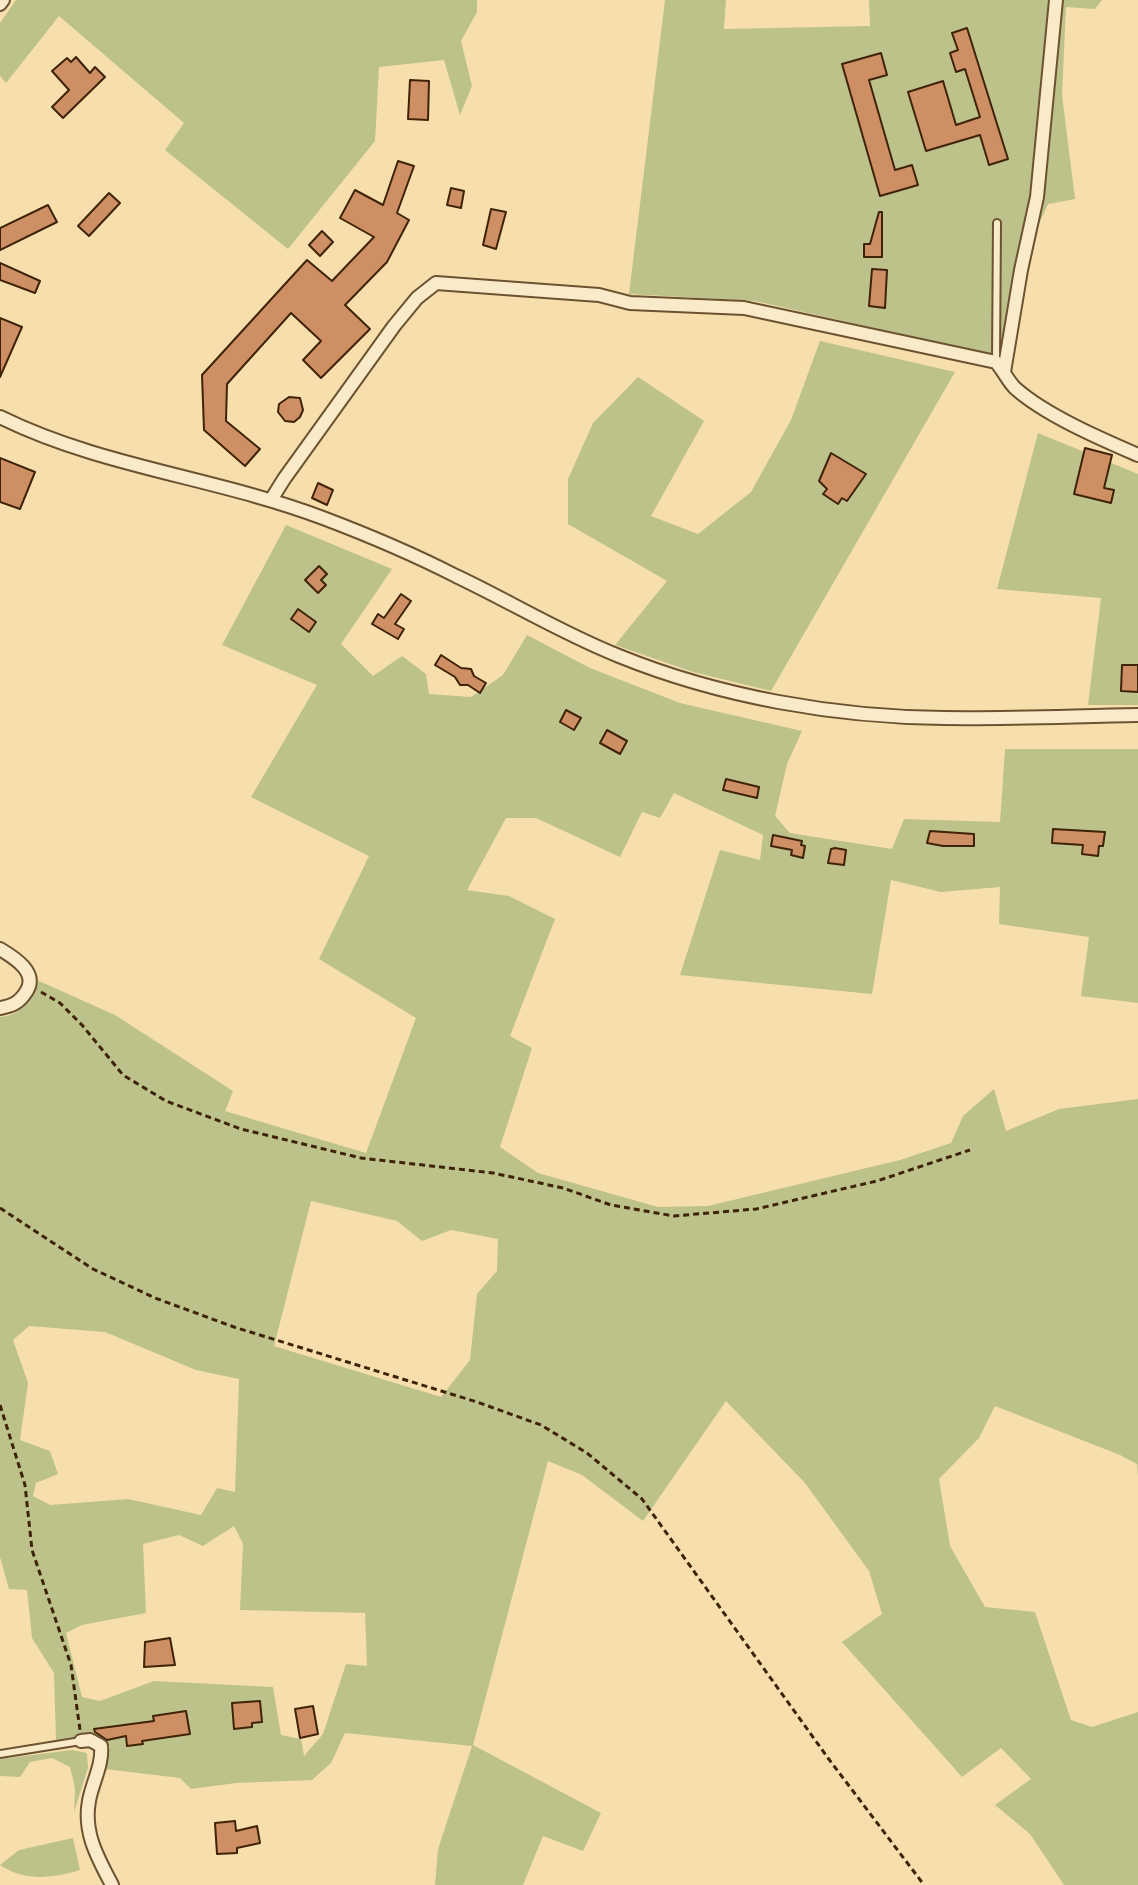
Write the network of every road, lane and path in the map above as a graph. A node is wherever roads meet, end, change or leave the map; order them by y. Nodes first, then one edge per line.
1 (1056, 0) edge
2 (997, 223) dead end
3 (1000, 367) junction
4 (0, 417) edge
5 (1138, 455) edge
6 (271, 500) junction
7 (1138, 715) edge
8 (0, 949) edge
9 (30, 986) junction
10 (0, 1008) edge
11 (970, 1150) dead end
12 (0, 1208) edge
13 (0, 1405) edge
14 (81, 1741) junction
15 (0, 1754) edge
16 (112, 1885) edge
17 (924, 1885) edge

1 - 3 street
2 - 3 lane
3 - 5 street
3 - 6 street
4 - 6 street
6 - 7 street
8 - 9 street
9 - 10 street
9 - 11 path
12 - 17 path
13 - 14 path
14 - 15 lane
14 - 16 street

